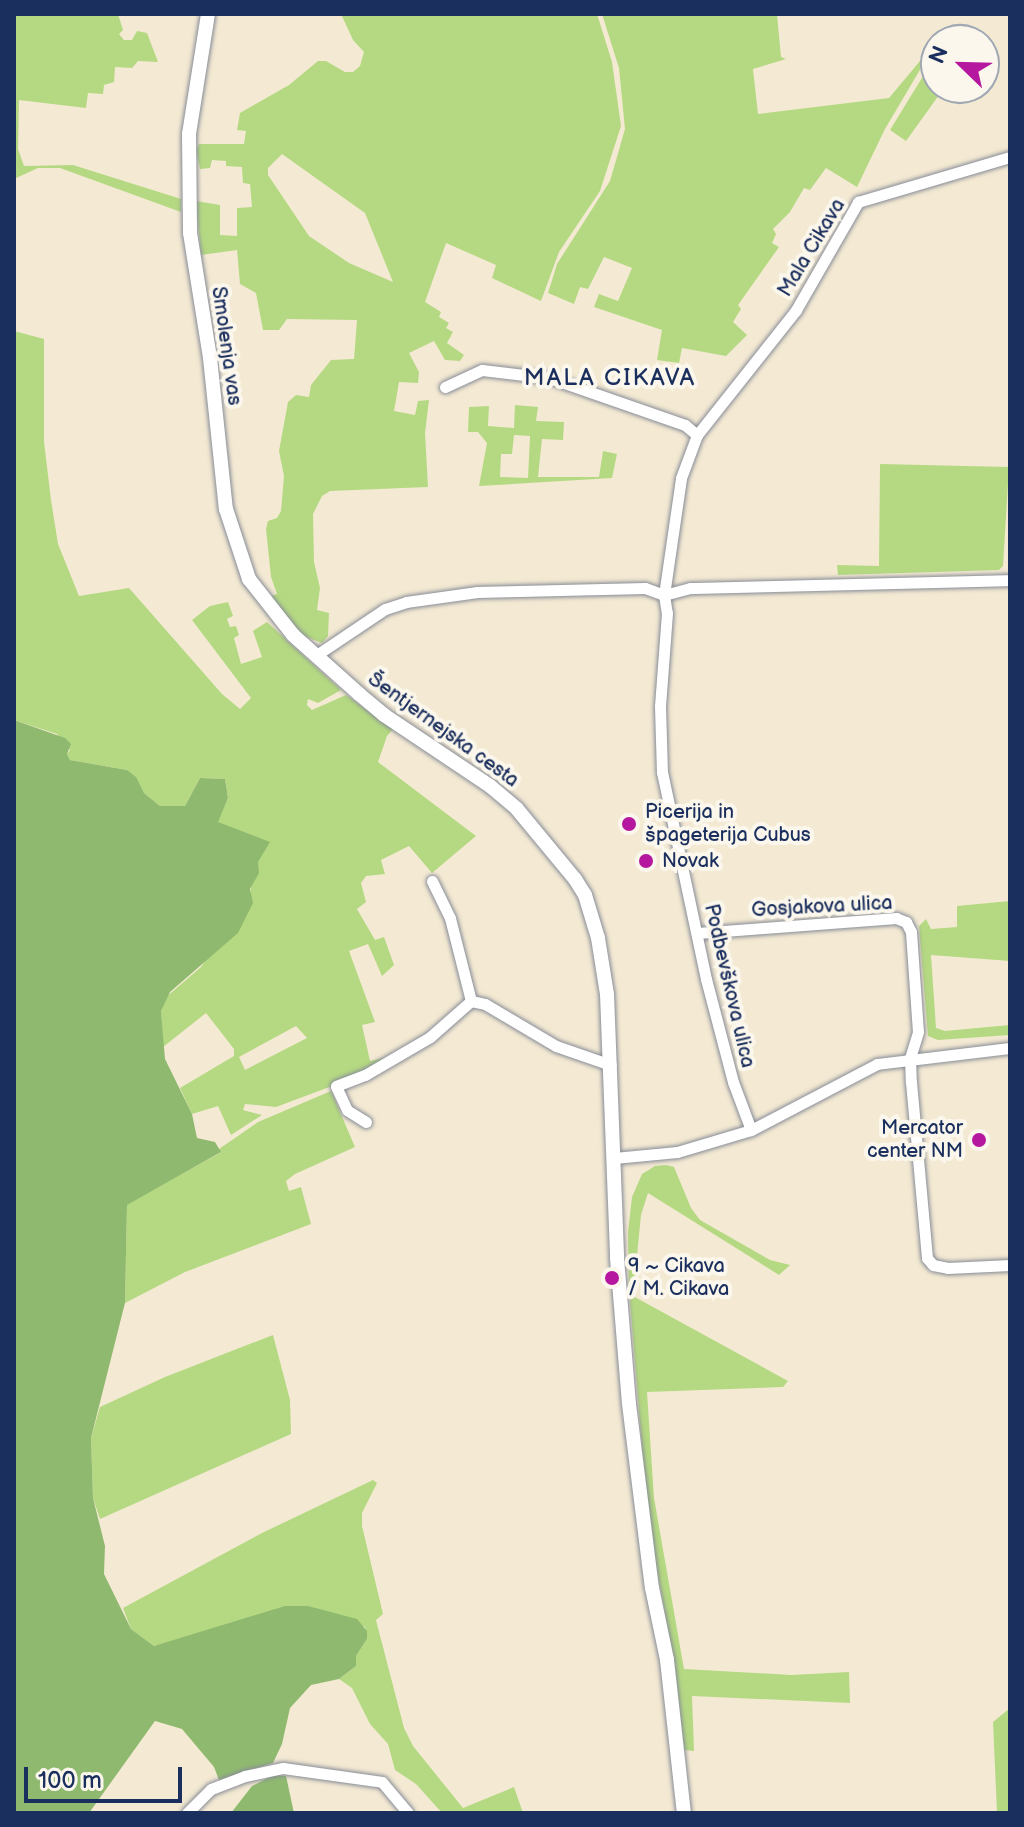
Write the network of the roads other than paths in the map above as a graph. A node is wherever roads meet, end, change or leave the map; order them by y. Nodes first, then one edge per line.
1 (208, 14) edge
2 (1010, 157) edge
3 (445, 387) dead end
4 (697, 435) junction
5 (1010, 580) edge
6 (664, 595) junction
7 (315, 656) junction
8 (432, 881) dead end
9 (697, 933) junction
10 (471, 1001) junction
11 (1010, 1048) edge
12 (910, 1058) junction
13 (611, 1065) junction
14 (366, 1122) dead end
15 (751, 1130) junction
16 (614, 1158) junction
17 (1010, 1265) edge
18 (187, 1813) edge
19 (408, 1813) edge
20 (684, 1813) edge

1 - 7 main road, Smolenja vas
2 - 4 street, Mala Cikava
3 - 4 street
4 - 6 street, Mala Cikava
5 - 6 street
6 - 7 street
6 - 9 street, Podbevškova ulica
7 - 13 main road, Šentjernejska cesta
8 - 10 street
9 - 12 street, Gosjakova ulica
9 - 15 street, Podbevškova ulica
10 - 13 street
10 - 14 street
11 - 12 street
12 - 15 street
12 - 17 street
13 - 16 main road, Šentjernejska cesta
15 - 16 street
16 - 20 main road, Šentjernejska cesta
18 - 19 street

